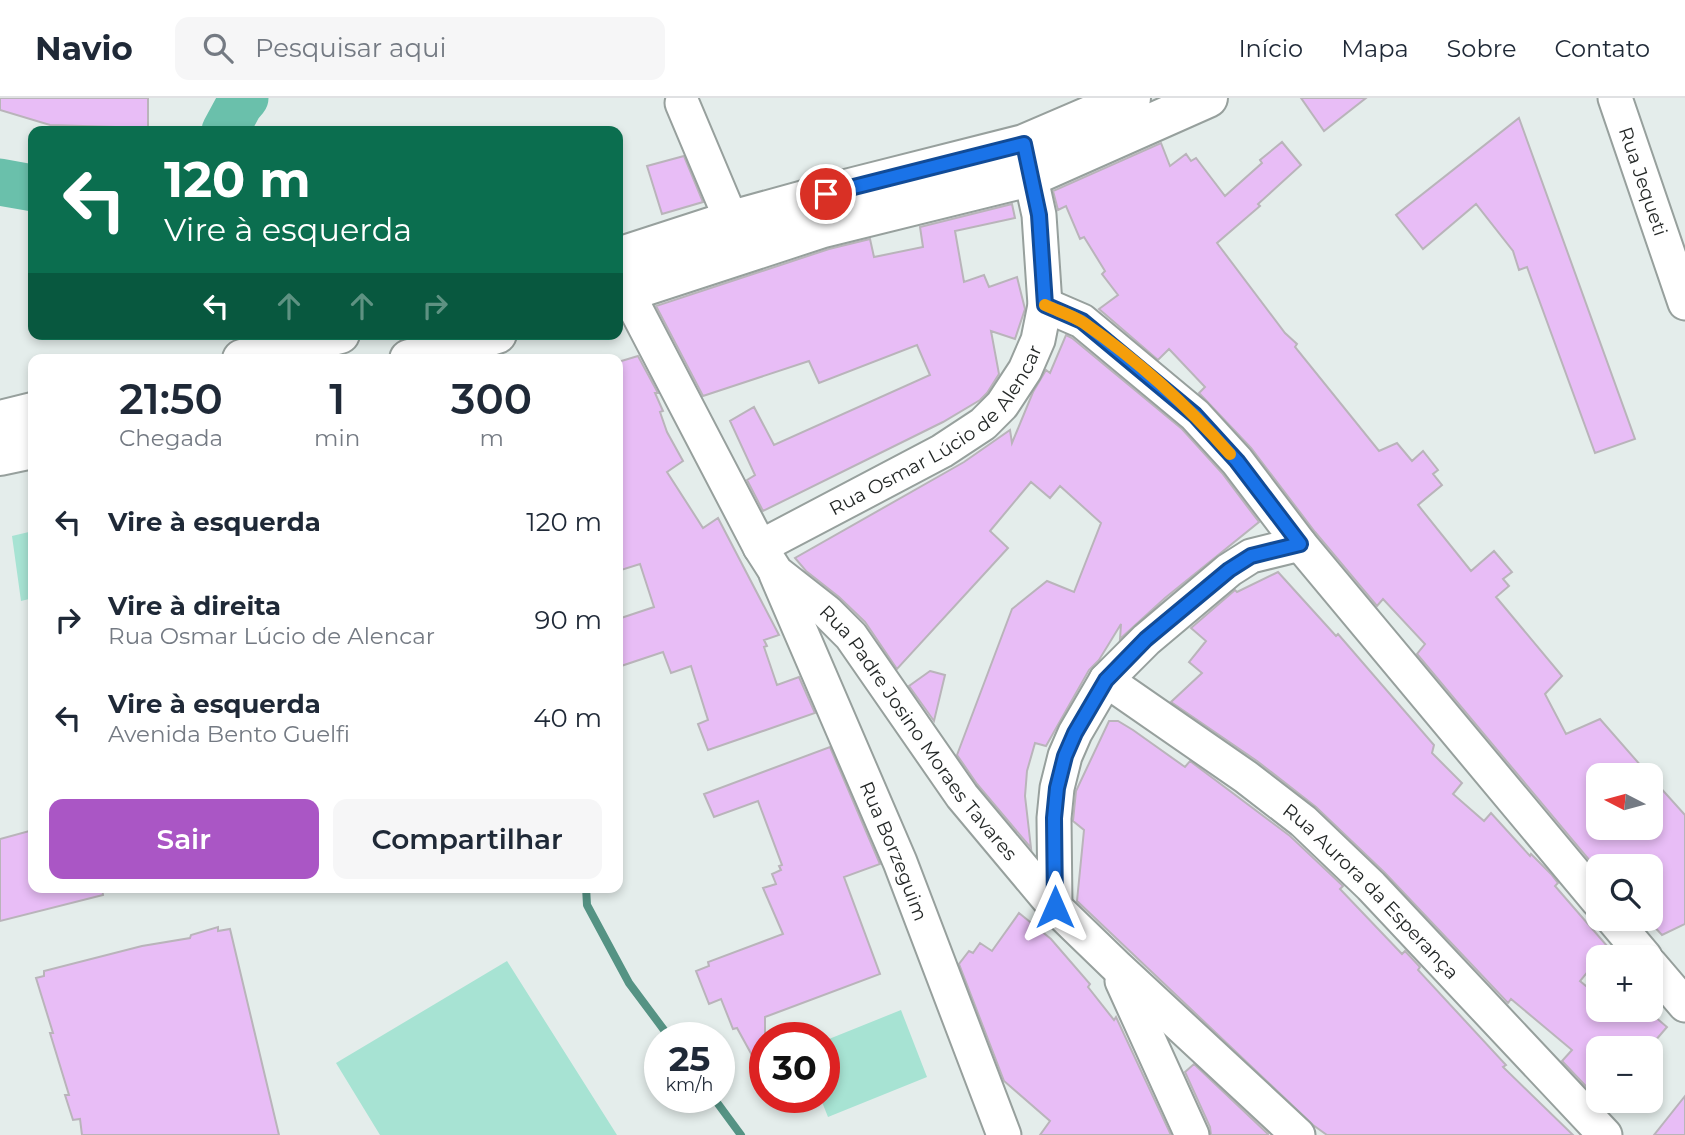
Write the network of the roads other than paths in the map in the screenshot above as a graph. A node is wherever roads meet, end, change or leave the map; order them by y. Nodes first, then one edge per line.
1 (1130, 98) edge
2 (1208, 98) edge
3 (1615, 98) edge
4 (682, 103) dead end
5 (1027, 160) junction
6 (738, 236) junction
7 (623, 279) edge
8 (623, 286) edge
9 (1685, 303) edge
10 (1045, 305) junction
11 (316, 340) edge
12 (478, 340) edge
13 (262, 354) edge
14 (431, 354) edge
15 (28, 412) edge
16 (0, 420) edge
17 (28, 450) edge
18 (0, 456) edge
19 (1300, 544) junction
20 (768, 559) junction
21 (1106, 680) junction
22 (1586, 887) edge
23 (1055, 907) junction
24 (1623, 931) edge
25 (1635, 945) edge
26 (1116, 966) junction
27 (1663, 979) edge
28 (1685, 1005) edge
29 (1004, 1135) edge
30 (1192, 1135) edge
31 (1298, 1135) edge
32 (1605, 1135) edge

1 - 5 main road
2 - 5 main road
3 - 9 street, Rua Jequeti
4 - 6 street
5 - 6 main road
5 - 10 street, Rua Osmar Lúcio de Alencar
6 - 7 main road
8 - 20 street, Rua Padre Josino Moraes Tavares
10 - 19 street
10 - 20 street, Rua Osmar Lúcio de Alencar
11 - 13 main road
12 - 14 main road
15 - 16 main road
17 - 18 main road
19 - 21 street
19 - 22 street
20 - 23 street, Rua Padre Josino Moraes Tavares
20 - 29 street, Rua Borzeguim
21 - 23 street
21 - 32 street, Rua Aurora da Esperança
23 - 26 street, Rua Padre Josino Moraes Tavares
24 - 25 street
26 - 30 street
26 - 31 street, Rua Padre Josino Moraes Tavares
27 - 28 street

